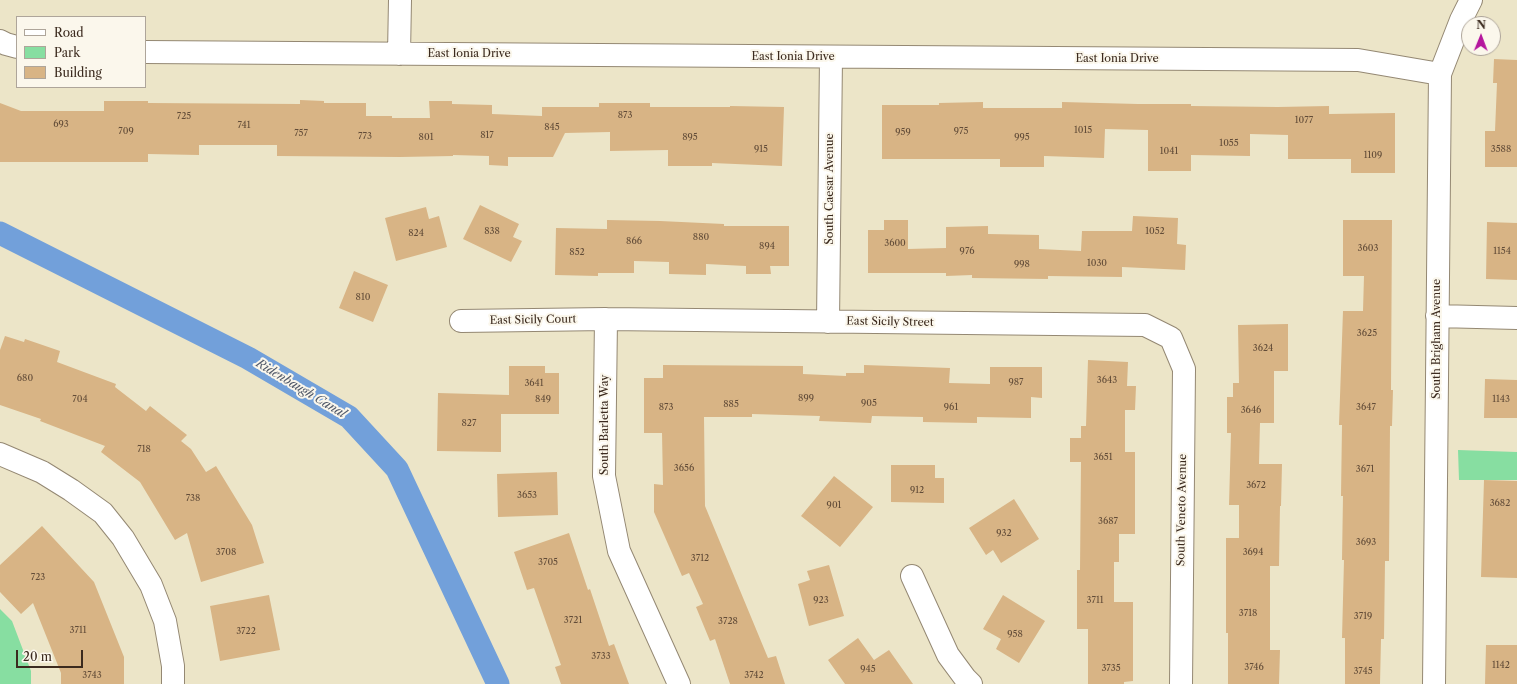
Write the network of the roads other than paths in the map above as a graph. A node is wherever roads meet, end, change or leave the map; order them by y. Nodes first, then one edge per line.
1 (400, 0) edge
2 (1471, 0) edge
3 (0, 41) edge
4 (16, 47) edge
5 (146, 52) edge
6 (400, 54) junction
7 (831, 57) junction
8 (1440, 74) junction
9 (1437, 316) junction
10 (1517, 318) edge
11 (606, 319) junction
12 (461, 321) dead end
13 (828, 322) junction
14 (1171, 338) joint
15 (0, 454) edge
16 (912, 576) dead end
17 (173, 684) edge
18 (679, 684) edge
19 (971, 684) edge
20 (1180, 684) edge
21 (1434, 684) edge

1 - 6 street
2 - 8 street, South Brigham Avenue
3 - 4 street
5 - 6 street, East Ionia Drive
6 - 7 street, East Ionia Drive
7 - 8 street, East Ionia Drive
7 - 13 street, South Caesar Avenue
8 - 9 street, South Brigham Avenue
9 - 10 street
9 - 21 street, South Brigham Avenue
11 - 12 street, East Sicily Court
11 - 13 street, East Sicily Street
11 - 18 street, South Barletta Way
13 - 14 street, East Sicily Street
14 - 20 street, South Veneto Avenue
15 - 17 street
16 - 19 street

